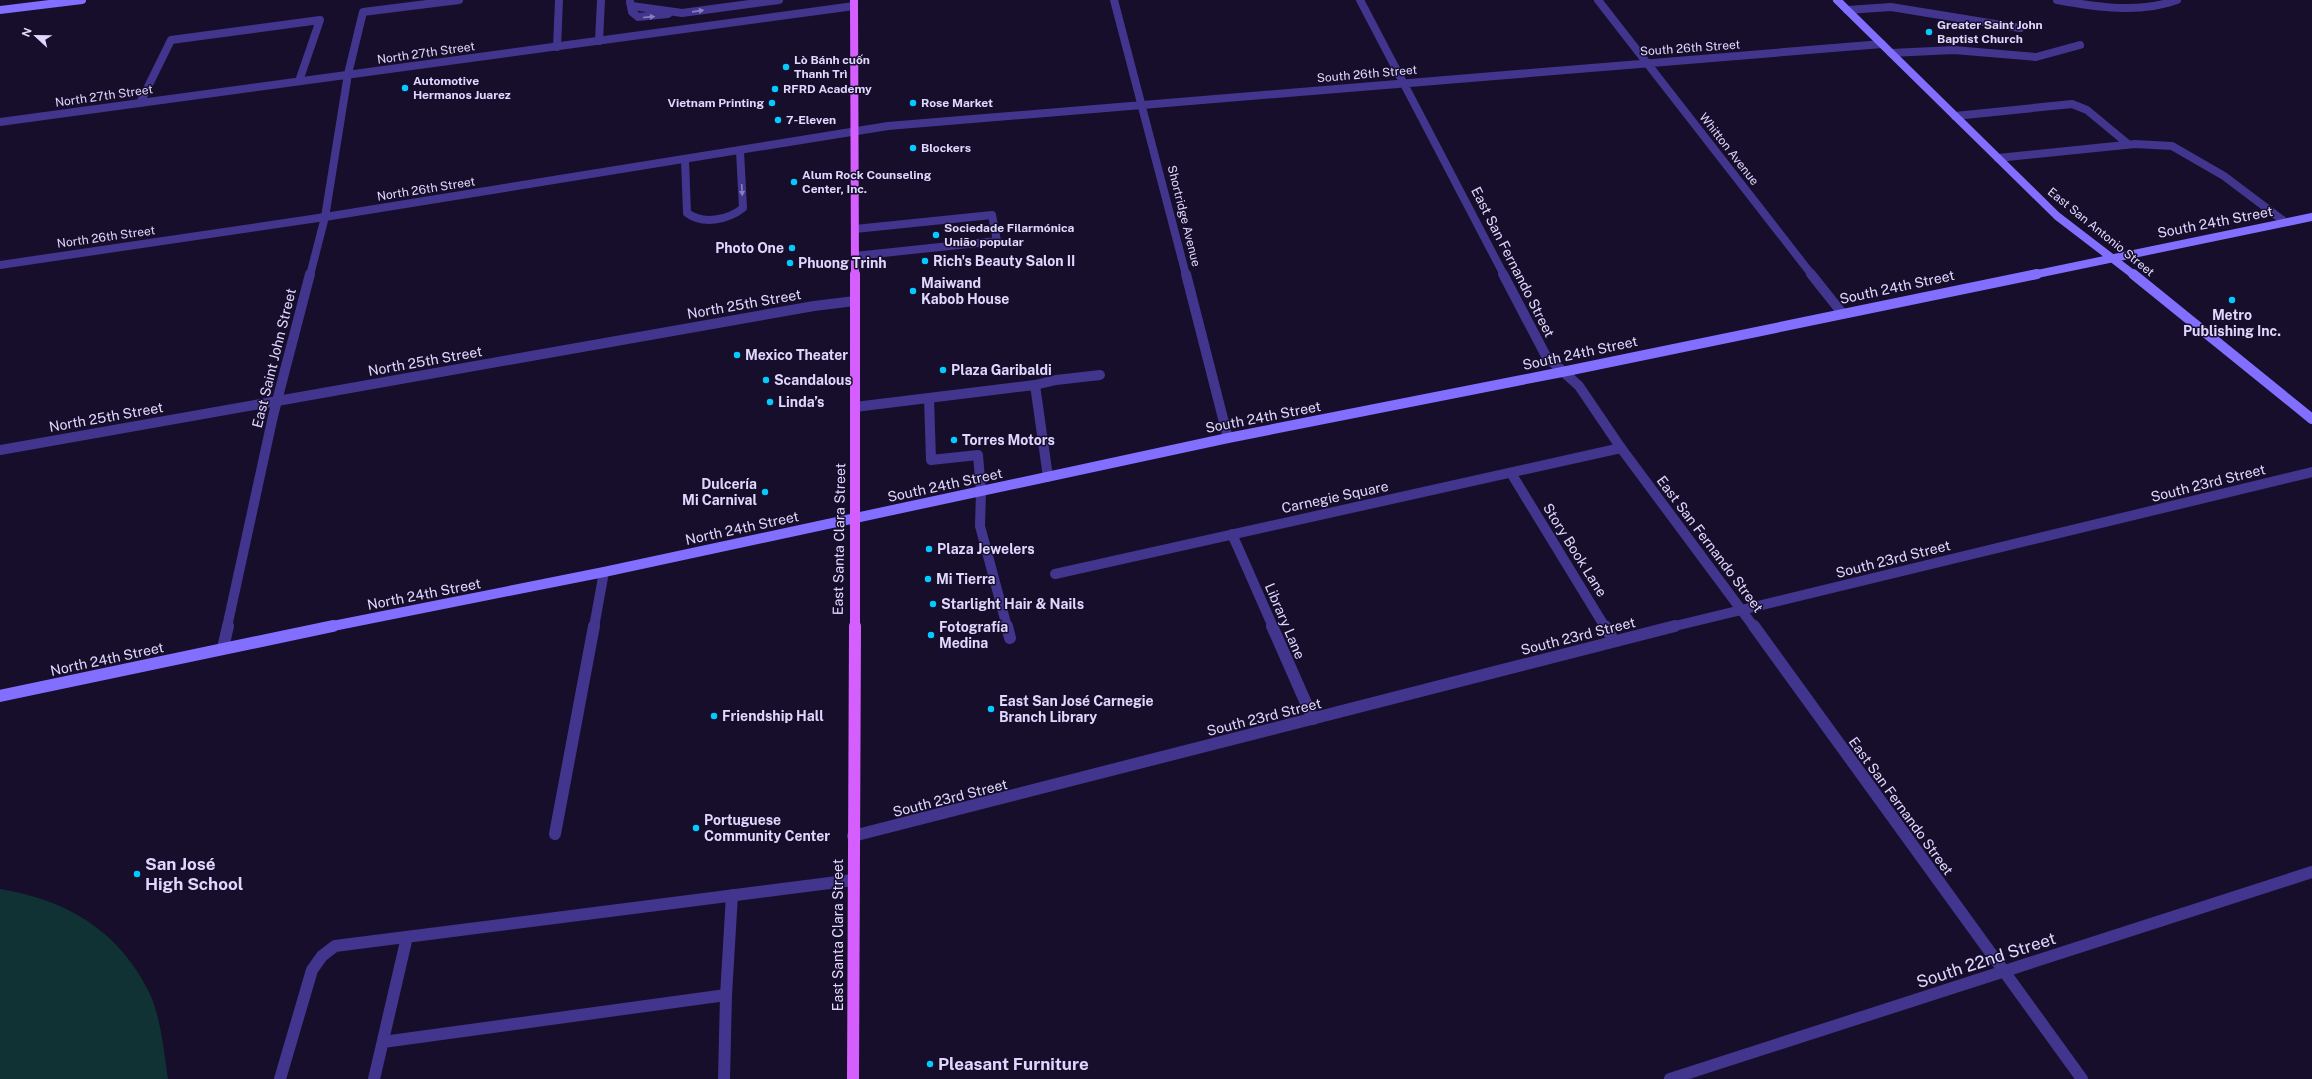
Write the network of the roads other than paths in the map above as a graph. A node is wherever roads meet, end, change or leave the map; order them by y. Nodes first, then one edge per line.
1 (82, 0) edge
2 (459, 0) edge
3 (559, 0) edge
4 (601, 0) edge
5 (779, 0) edge
6 (1114, 0) edge
7 (1360, 0) edge
8 (1598, 0) edge
9 (1837, 0) edge
10 (2057, 0) edge
11 (2177, 0) edge
12 (630, 3) edge
13 (854, 3) edge
14 (0, 10) edge
15 (1847, 10) junction
16 (675, 13) junction
17 (2020, 28) dead end
18 (599, 41) junction
19 (1882, 44) junction
20 (2080, 45) dead end
21 (557, 47) junction
22 (1891, 53) junction
23 (1646, 63) junction
24 (348, 74) junction
25 (299, 81) junction
26 (1404, 82) junction
27 (140, 103) junction
28 (1143, 105) junction
29 (1955, 116) junction
30 (0, 122) edge
31 (855, 131) junction
32 (2128, 144) junction
33 (740, 151) junction
34 (1998, 158) junction
35 (685, 160) junction
36 (325, 217) junction
37 (2312, 217) edge
38 (2285, 222) junction
39 (855, 229) junction
40 (855, 256) junction
41 (2112, 257) junction
42 (0, 265) edge
43 (855, 301) junction
44 (1842, 313) junction
45 (1562, 372) junction
46 (1100, 375) dead end
47 (1035, 385) junction
48 (929, 398) junction
49 (277, 400) junction
50 (855, 407) junction
51 (2312, 418) edge
52 (1228, 438) junction
53 (1621, 448) junction
54 (0, 450) edge
55 (2312, 472) edge
56 (1511, 473) junction
57 (1048, 477) junction
58 (981, 491) junction
59 (854, 519) junction
60 (1232, 534) junction
61 (604, 572) junction
62 (1055, 574) dead end
63 (1742, 610) junction
64 (1010, 638) dead end
65 (1614, 641) junction
66 (223, 648) junction
67 (0, 696) edge
68 (1313, 719) junction
69 (555, 834) dead end
70 (853, 836) junction
71 (2312, 872) edge
72 (853, 880) junction
73 (732, 895) junction
74 (407, 937) junction
75 (2003, 973) junction
76 (726, 995) junction
77 (383, 1042) junction
78 (280, 1079) edge
79 (374, 1079) edge
80 (724, 1079) edge
81 (853, 1079) edge
82 (1670, 1079) edge
83 (2082, 1079) edge

1 - 14 main road
2 - 24 street, East Saint John Street
3 - 21 street
4 - 18 street
16 -> 5 street
6 - 28 street, Shortridge Avenue
7 - 26 street, East San Fernando Street
8 - 23 street, Whitton Avenue
9 - 15 main road, East San Antonio Street
10 - 11 street
12 - 16 street
12 -> 16 street
13 - 18 street, North 27th Street
13 - 31 main road, East Santa Clara Street
15 - 17 street
15 - 19 main road, East San Antonio Street
18 - 21 street, North 27th Street
19 - 22 main road, East San Antonio Street
19 - 23 street, South 26th Street
20 - 22 street
21 - 24 street, North 27th Street
22 - 29 main road, East San Antonio Street
23 - 26 street, South 26th Street
23 - 44 street, Whitton Avenue
24 - 25 street, North 27th Street
24 - 36 street, East Saint John Street
25 - 27 street, North 27th Street
25 - 27 street
26 - 28 street, South 26th Street
26 - 45 street, East San Fernando Street
27 - 30 street, North 27th Street
28 - 31 street, South 26th Street
28 - 52 street, Shortridge Avenue
29 - 32 street
29 - 34 main road, East San Antonio Street
31 - 33 street, North 26th Street
31 - 39 main road, East Santa Clara Street
32 - 34 street
32 - 38 street
33 - 35 street, North 26th Street
33 -> 35 street
34 - 41 main road, East San Antonio Street
35 - 36 street, North 26th Street
36 - 42 street, North 26th Street
36 - 49 street, East Saint John Street
37 - 38 main road, South 24th Street
38 - 41 main road, South 24th Street
39 - 40 main road, East Santa Clara Street
39 - 40 street
40 - 43 main road, East Santa Clara Street
41 - 44 main road, South 24th Street
41 - 51 main road, East San Antonio Street
43 - 49 street, North 25th Street
43 - 50 main road, East Santa Clara Street
44 - 45 main road, South 24th Street
45 - 52 main road, South 24th Street
45 - 53 street, East San Fernando Street
46 - 47 street
47 - 48 street
47 - 57 street
48 - 50 street
48 - 58 street
49 - 54 street, North 25th Street
49 - 66 street, East Saint John Street
50 - 59 main road, East Santa Clara Street
52 - 57 main road, South 24th Street
53 - 56 street, Carnegie Square
53 - 63 street, East San Fernando Street
55 - 63 street, South 23rd Street
56 - 60 street, Carnegie Square
56 - 65 street, Story Book Lane
57 - 58 main road, South 24th Street
58 - 59 main road, South 24th Street
58 - 64 street
59 - 61 main road, North 24th Street
59 - 70 main road, East Santa Clara Street
60 - 62 street, Carnegie Square
60 - 68 street, Library Lane
61 - 66 main road, North 24th Street
61 - 69 street
63 - 65 street, South 23rd Street
63 - 75 street, East San Fernando Street
65 - 68 street, South 23rd Street
66 - 67 main road, North 24th Street
68 - 70 street, South 23rd Street
70 - 72 main road, East Santa Clara Street
71 - 75 street, South 22nd Street
72 - 73 street
72 - 81 main road, East Santa Clara Street
73 - 74 street
73 - 76 street
74 - 77 street
74 - 78 street
75 - 82 street, South 22nd Street
75 - 83 street, East San Fernando Street
76 - 77 street
76 - 80 street
77 - 79 street

